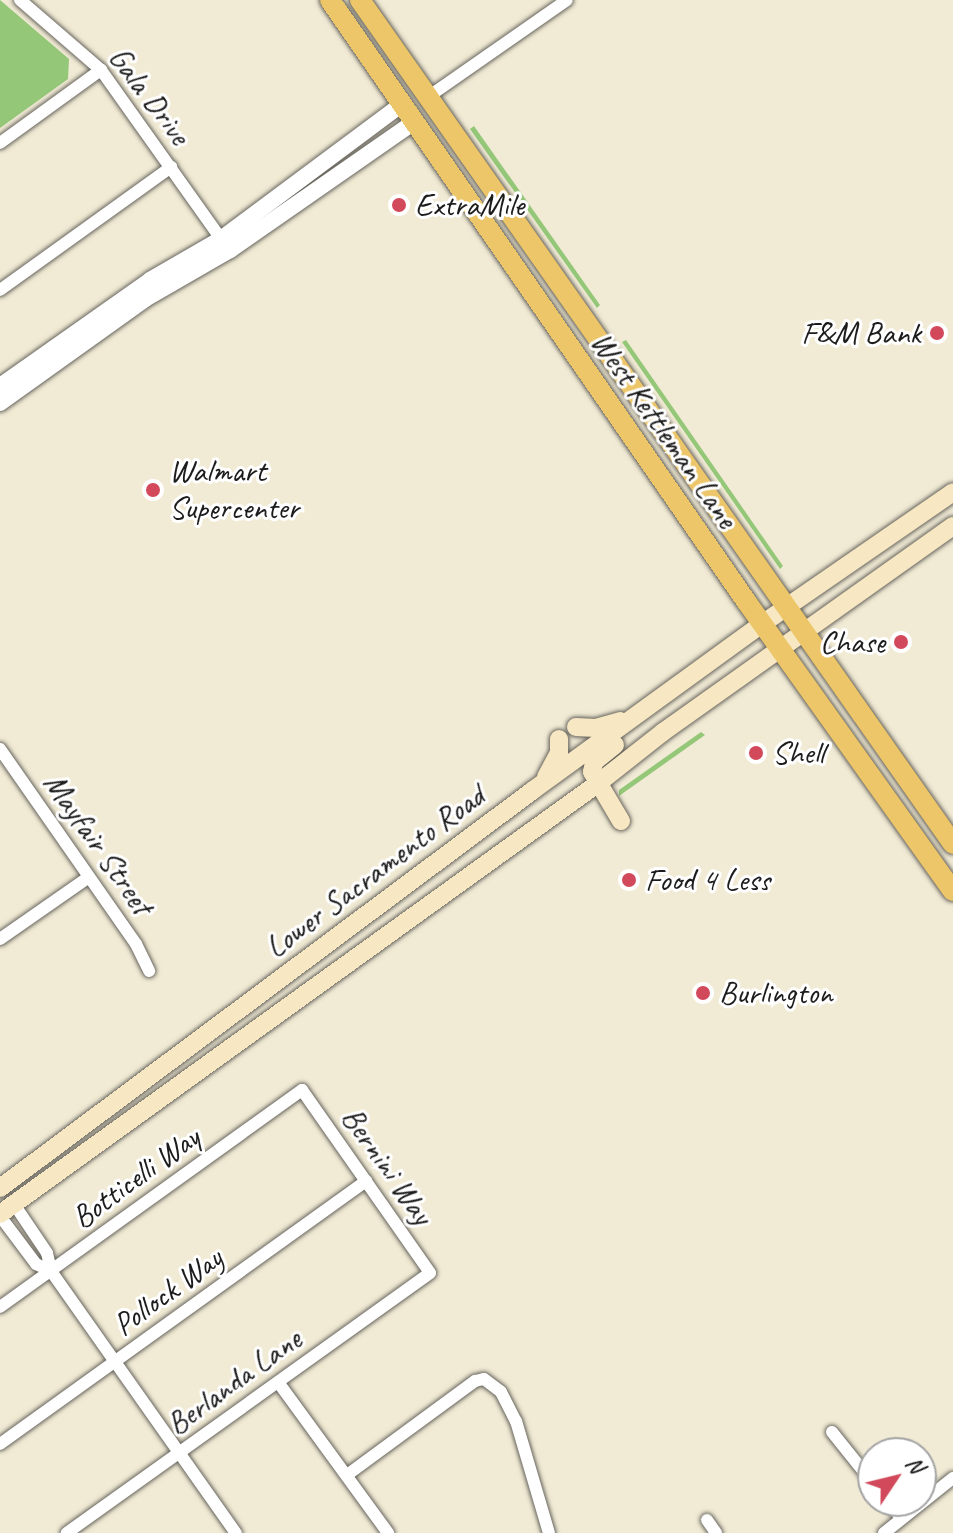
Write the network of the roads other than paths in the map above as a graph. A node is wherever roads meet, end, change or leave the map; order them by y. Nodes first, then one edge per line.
1 (20, 0) edge
2 (330, 0) edge
3 (360, 0) edge
4 (567, 0) edge
5 (101, 70) junction
6 (428, 97) junction
7 (408, 113) junction
8 (0, 143) edge
9 (171, 167) junction
10 (226, 244) junction
11 (0, 290) edge
12 (0, 386) edge
13 (0, 403) edge
14 (953, 492) edge
15 (953, 526) edge
16 (787, 606) junction
17 (762, 624) junction
18 (804, 632) junction
19 (780, 649) junction
20 (647, 707) junction
21 (576, 727) dead end
22 (559, 739) dead end
23 (0, 749) edge
24 (597, 784) junction
25 (532, 791) junction
26 (621, 821) dead end
27 (953, 844) edge
28 (89, 877) junction
29 (953, 891) edge
30 (0, 939) edge
31 (149, 971) dead end
32 (302, 1090) joint
33 (366, 1181) junction
34 (0, 1188) edge
35 (5, 1211) edge
36 (51, 1271) junction
37 (430, 1273) joint
38 (0, 1307) edge
39 (115, 1362) junction
40 (278, 1382) junction
41 (832, 1432) dead end
42 (0, 1444) edge
43 (179, 1454) junction
44 (857, 1463) edge
45 (347, 1475) junction
46 (900, 1517) edge
47 (707, 1520) dead end
48 (74, 1531) edge
49 (236, 1533) edge
50 (388, 1533) edge
51 (549, 1533) edge
52 (716, 1533) edge
53 (884, 1533) edge

1 - 5 street, Gala Drive
2 - 7 main road, West Kettleman Lane
3 - 6 main road, West Kettleman Lane
4 - 6 street
5 - 8 street
5 - 9 street, Gala Drive
6 - 7 street
6 - 16 main road, West Kettleman Lane
7 - 10 street
7 - 17 main road, West Kettleman Lane
9 - 10 street, Gala Drive
9 - 11 street
10 - 12 street
10 - 13 street
14 - 16 main road, Lower Sacramento Road
15 - 18 main road, Lower Sacramento Road
16 - 17 main road, Lower Sacramento Road
16 - 18 main road, West Kettleman Lane
17 - 19 main road, West Kettleman Lane
17 - 20 main road, Lower Sacramento Road
18 - 19 main road, Lower Sacramento Road
18 - 27 main road, West Kettleman Lane
19 - 24 main road, Lower Sacramento Road
19 - 29 main road, West Kettleman Lane
20 - 21 main road
20 - 24 main road
20 - 25 main road, Lower Sacramento Road
22 - 25 main road
23 - 28 street, Mayfair Street
24 - 26 main road
24 - 35 main road, Lower Sacramento Road
25 - 34 main road, Lower Sacramento Road
28 - 30 street
28 - 31 street, Mayfair Street
32 - 33 street, Bernini Way
32 - 36 street, Botticelli Way
33 - 37 street, Bernini Way
33 - 39 street, Pollock Way
35 - 36 street
35 - 36 street
36 - 38 street, Botticelli Way
36 - 39 street
37 - 40 street, Berlanda Lane
39 - 42 street, Pollock Way
39 - 43 street
40 - 43 street, Berlanda Lane
40 - 45 street
41 - 44 street
43 - 48 street, Berlanda Lane
43 - 49 street
45 - 50 street
45 - 51 street
46 - 53 street
47 - 52 street

